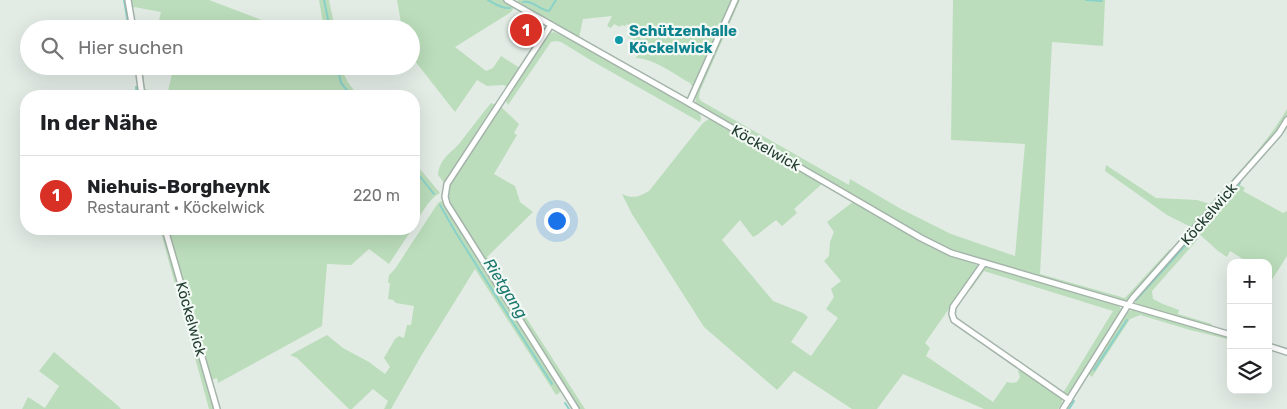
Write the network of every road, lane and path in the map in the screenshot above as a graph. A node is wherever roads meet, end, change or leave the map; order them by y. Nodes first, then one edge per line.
1 (128, 0) edge
2 (507, 0) edge
3 (735, 0) edge
4 (131, 20) edge
5 (551, 25) junction
6 (139, 75) edge
7 (141, 90) edge
8 (689, 103) junction
9 (1287, 120) edge
10 (167, 235) edge
11 (984, 263) junction
12 (1128, 305) junction
13 (1227, 334) edge
14 (1272, 347) edge
15 (1287, 352) edge
16 (1069, 400) junction
17 (217, 409) edge
18 (576, 409) edge
19 (1063, 409) edge

1 - 4 street
2 - 5 street, Köckelwick
3 - 8 street
5 - 8 street, Köckelwick
5 - 18 street
6 - 7 street
8 - 11 street, Köckelwick
9 - 12 street, Köckelwick
10 - 17 street, Köckelwick
11 - 12 street, Köckelwick
11 - 16 street
12 - 13 street, Köckelwick
12 - 16 street, Köckelwick
14 - 15 street
16 - 19 street, Köckelwick

